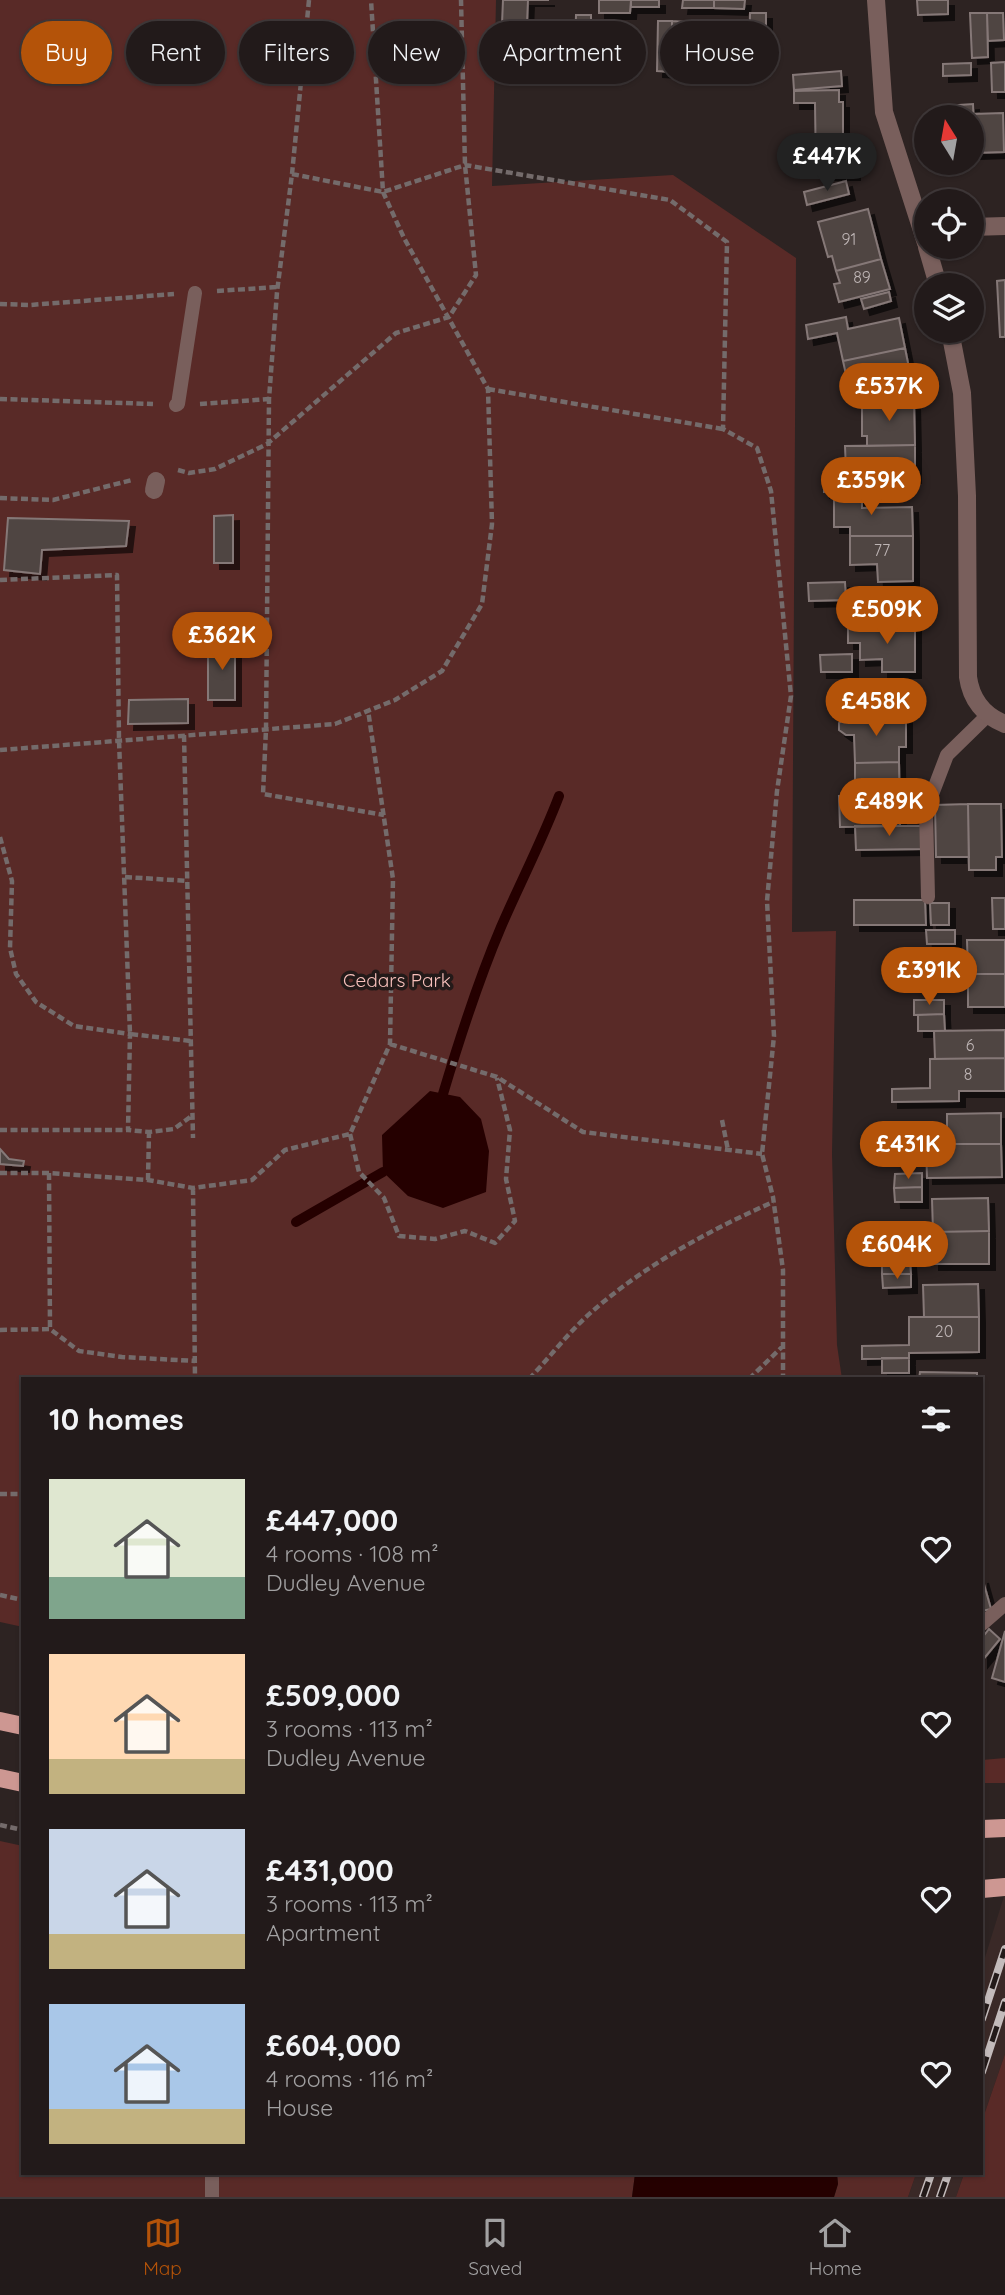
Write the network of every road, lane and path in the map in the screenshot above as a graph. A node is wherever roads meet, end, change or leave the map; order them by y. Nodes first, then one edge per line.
1 (309, 0) edge
2 (371, 0) edge
3 (461, 0) edge
4 (876, 0) edge
5 (465, 165) junction
6 (292, 174) junction
7 (383, 192) junction
8 (914, 206) edge
9 (1005, 226) edge
10 (984, 227) edge
11 (278, 286) junction
12 (195, 292) junction
13 (0, 304) edge
14 (449, 317) junction
15 (952, 343) edge
16 (488, 389) junction
17 (0, 399) edge
18 (269, 399) junction
19 (176, 405) junction
20 (723, 429) junction
21 (267, 444) junction
22 (176, 470) dead end
23 (150, 483) dead end
24 (0, 498) edge
25 (0, 580) edge
26 (368, 710) junction
27 (988, 715) junction
28 (1005, 724) edge
29 (266, 729) junction
30 (184, 735) junction
31 (119, 740) junction
32 (0, 750) edge
33 (384, 815) junction
34 (0, 837) edge
35 (125, 877) junction
36 (188, 881) junction
37 (928, 897) dead end
38 (130, 1034) junction
39 (191, 1041) junction
40 (390, 1044) junction
41 (497, 1077) junction
42 (193, 1115) junction
43 (722, 1120) dead end
44 (0, 1130) edge
45 (128, 1130) junction
46 (149, 1132) junction
47 (350, 1134) junction
48 (193, 1138) dead end
49 (728, 1150) junction
50 (762, 1154) junction
51 (49, 1172) junction
52 (0, 1173) edge
53 (148, 1180) junction
54 (193, 1188) junction
55 (773, 1202) junction
56 (50, 1329) junction
57 (0, 1330) edge
58 (783, 1346) junction
59 (195, 1361) junction
60 (195, 1377) edge
61 (531, 1377) edge
62 (751, 1377) edge
63 (783, 1377) edge
64 (0, 1494) edge
65 (21, 1494) edge
66 (0, 1595) edge
67 (21, 1600) edge
68 (1005, 1604) edge
69 (983, 1623) edge
70 (0, 1721) edge
71 (21, 1726) edge
72 (0, 1778) edge
73 (21, 1783) edge
74 (0, 1825) edge
75 (1005, 1828) edge
76 (983, 1829) edge
77 (21, 1830) edge
78 (1005, 1888) edge
79 (983, 1889) edge
80 (212, 2175) edge
81 (212, 2197) edge

1 - 6 path
2 - 7 path
3 - 5 path
4 - 8 street
5 - 7 path
5 - 14 path
5 - 20 path
6 - 7 path
6 - 11 path
7 - 14 path
9 - 10 street
11 - 12 path
11 - 18 path
12 - 13 path
12 - 19 lane
14 - 16 path
14 - 21 path
15 - 27 street
16 - 20 path
16 - 26 path
17 - 19 path
18 - 19 path
18 - 21 path
20 - 50 path
21 - 22 path
21 - 29 path
23 - 24 path
25 - 31 path
26 - 29 path
26 - 33 path
27 - 28 street
27 - 37 lane
29 - 30 path
29 - 33 path
30 - 31 path
30 - 36 path
31 - 32 path
31 - 35 path
33 - 40 path
34 - 38 path
35 - 36 path
35 - 38 path
36 - 39 path
38 - 39 path
38 - 45 path
39 - 42 path
40 - 41 path
40 - 47 path
41 - 47 path
41 - 49 path
42 - 46 path
42 - 48 path
43 - 49 path
44 - 45 path
45 - 46 path
46 - 53 path
47 - 54 path
49 - 50 path
50 - 55 path
51 - 52 path
51 - 53 path
51 - 56 path
53 - 54 path
54 - 59 path
55 - 58 path
55 - 61 path
56 - 57 path
56 - 59 path
58 - 62 path
58 - 63 path
59 - 60 path
64 - 65 path
66 - 67 path
68 - 69 lane
70 - 71 main road
72 - 73 main road
74 - 77 path
75 - 76 main road
78 - 79 main road
80 - 81 lane

